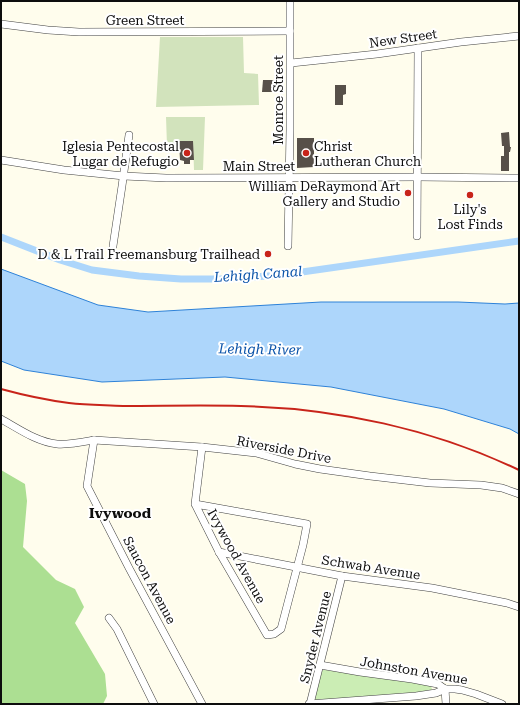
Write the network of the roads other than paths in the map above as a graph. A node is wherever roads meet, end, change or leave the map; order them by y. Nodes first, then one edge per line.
1 (290, 1) edge
2 (1, 24) edge
3 (290, 31) junction
4 (519, 36) edge
5 (418, 48) junction
6 (291, 63) junction
7 (129, 135) dead end
8 (1, 160) edge
9 (124, 176) junction
10 (418, 177) junction
11 (290, 178) junction
12 (519, 178) edge
13 (417, 236) dead end
14 (113, 246) dead end
15 (288, 246) dead end
16 (1, 418) edge
17 (94, 440) junction
18 (202, 447) junction
19 (519, 494) edge
20 (195, 504) junction
21 (219, 552) junction
22 (297, 566) junction
23 (342, 576) junction
24 (519, 607) edge
25 (109, 618) dead end
26 (320, 665) junction
27 (445, 689) junction
28 (154, 704) edge
29 (202, 704) edge
30 (310, 704) edge
31 (446, 704) edge
32 (502, 704) edge

1 - 3 street, Monroe Street
2 - 3 street, Green Street
3 - 6 street, Monroe Street
4 - 5 street, New Street
5 - 6 street, New Street
5 - 10 street
6 - 11 street, Monroe Street
7 - 9 street
8 - 9 street, Main Street
9 - 11 street, Main Street
9 - 14 street
10 - 11 street, Main Street
10 - 12 street, Main Street
10 - 13 street
11 - 15 street, Monroe Street
16 - 17 street, Riverside Drive
17 - 18 street, Riverside Drive
17 - 29 street, Saucon Avenue
18 - 19 street, Riverside Drive
18 - 20 street, Ivywood Avenue
20 - 21 street, Ivywood Avenue
20 - 22 street
21 - 22 street, Schwab Avenue
21 - 22 street, Ivywood Avenue
22 - 23 street, Schwab Avenue
23 - 24 street, Schwab Avenue
23 - 26 street, Snyder Avenue
25 - 28 street
26 - 27 street, Johnston Avenue
26 - 30 street, Snyder Avenue
27 - 30 street
27 - 31 street
27 - 32 street, Johnston Avenue

